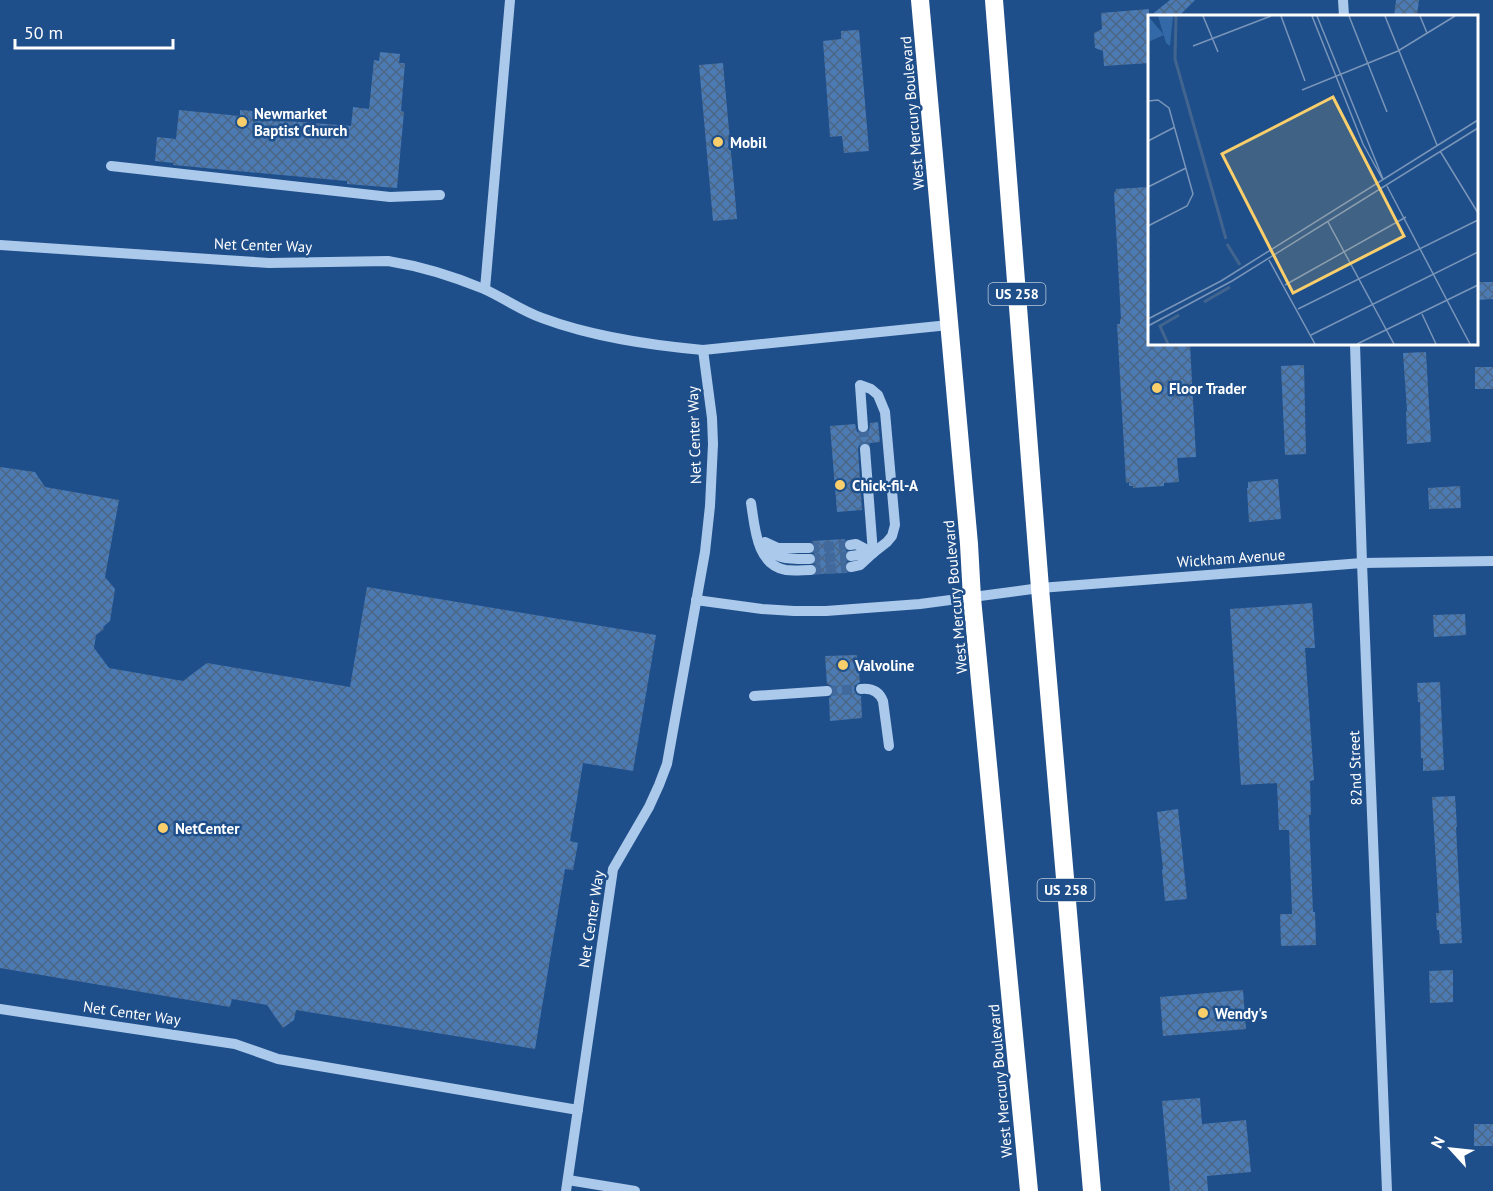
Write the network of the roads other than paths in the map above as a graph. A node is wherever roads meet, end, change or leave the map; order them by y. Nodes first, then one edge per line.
1 (510, 0) edge
2 (920, 0) edge
3 (994, 0) edge
4 (1343, 0) edge
5 (1344, 15) edge
6 (111, 166) dead end
7 (440, 195) dead end
8 (0, 245) edge
9 (485, 290) junction
10 (949, 325) junction
11 (1355, 345) edge
12 (703, 350) junction
13 (863, 427) tunnel mouth
14 (865, 449) tunnel mouth
15 (751, 503) dead end
16 (757, 538) junction
17 (873, 553) junction
18 (1493, 561) edge
19 (1362, 563) junction
20 (1040, 588) junction
21 (972, 598) junction
22 (696, 600) junction
23 (861, 689) tunnel mouth
24 (827, 691) tunnel mouth
25 (754, 696) dead end
26 (889, 746) dead end
27 (0, 1009) edge
28 (578, 1110) junction
29 (567, 1186) edge
30 (635, 1191) edge
31 (1029, 1191) edge
32 (1092, 1191) edge
33 (1387, 1191) edge

1 - 9 street
2 - 10 highway, West Mercury Boulevard
3 - 20 highway, US 258
4 - 5 street
6 - 7 street
8 - 9 street, Net Center Way
9 - 12 street, Net Center Way
10 - 12 street
10 - 21 highway, West Mercury Boulevard
11 - 19 street, 82nd Street
12 - 22 street, Net Center Way
13 - 17 street
14 - 17 street
15 - 16 street
16 - 16 street
17 - 17 street
18 - 19 street, Wickham Avenue
19 - 20 street, Wickham Avenue
19 - 33 street, 82nd Street
20 - 21 street, Wickham Avenue
20 - 32 highway, US 258
21 - 22 street, Wickham Avenue
21 - 31 highway, West Mercury Boulevard
22 - 28 street, Net Center Way
23 - 26 street
24 - 25 street
27 - 28 street, Net Center Way
28 - 29 street, Net Center Way
29 - 30 street, Net Center Way

